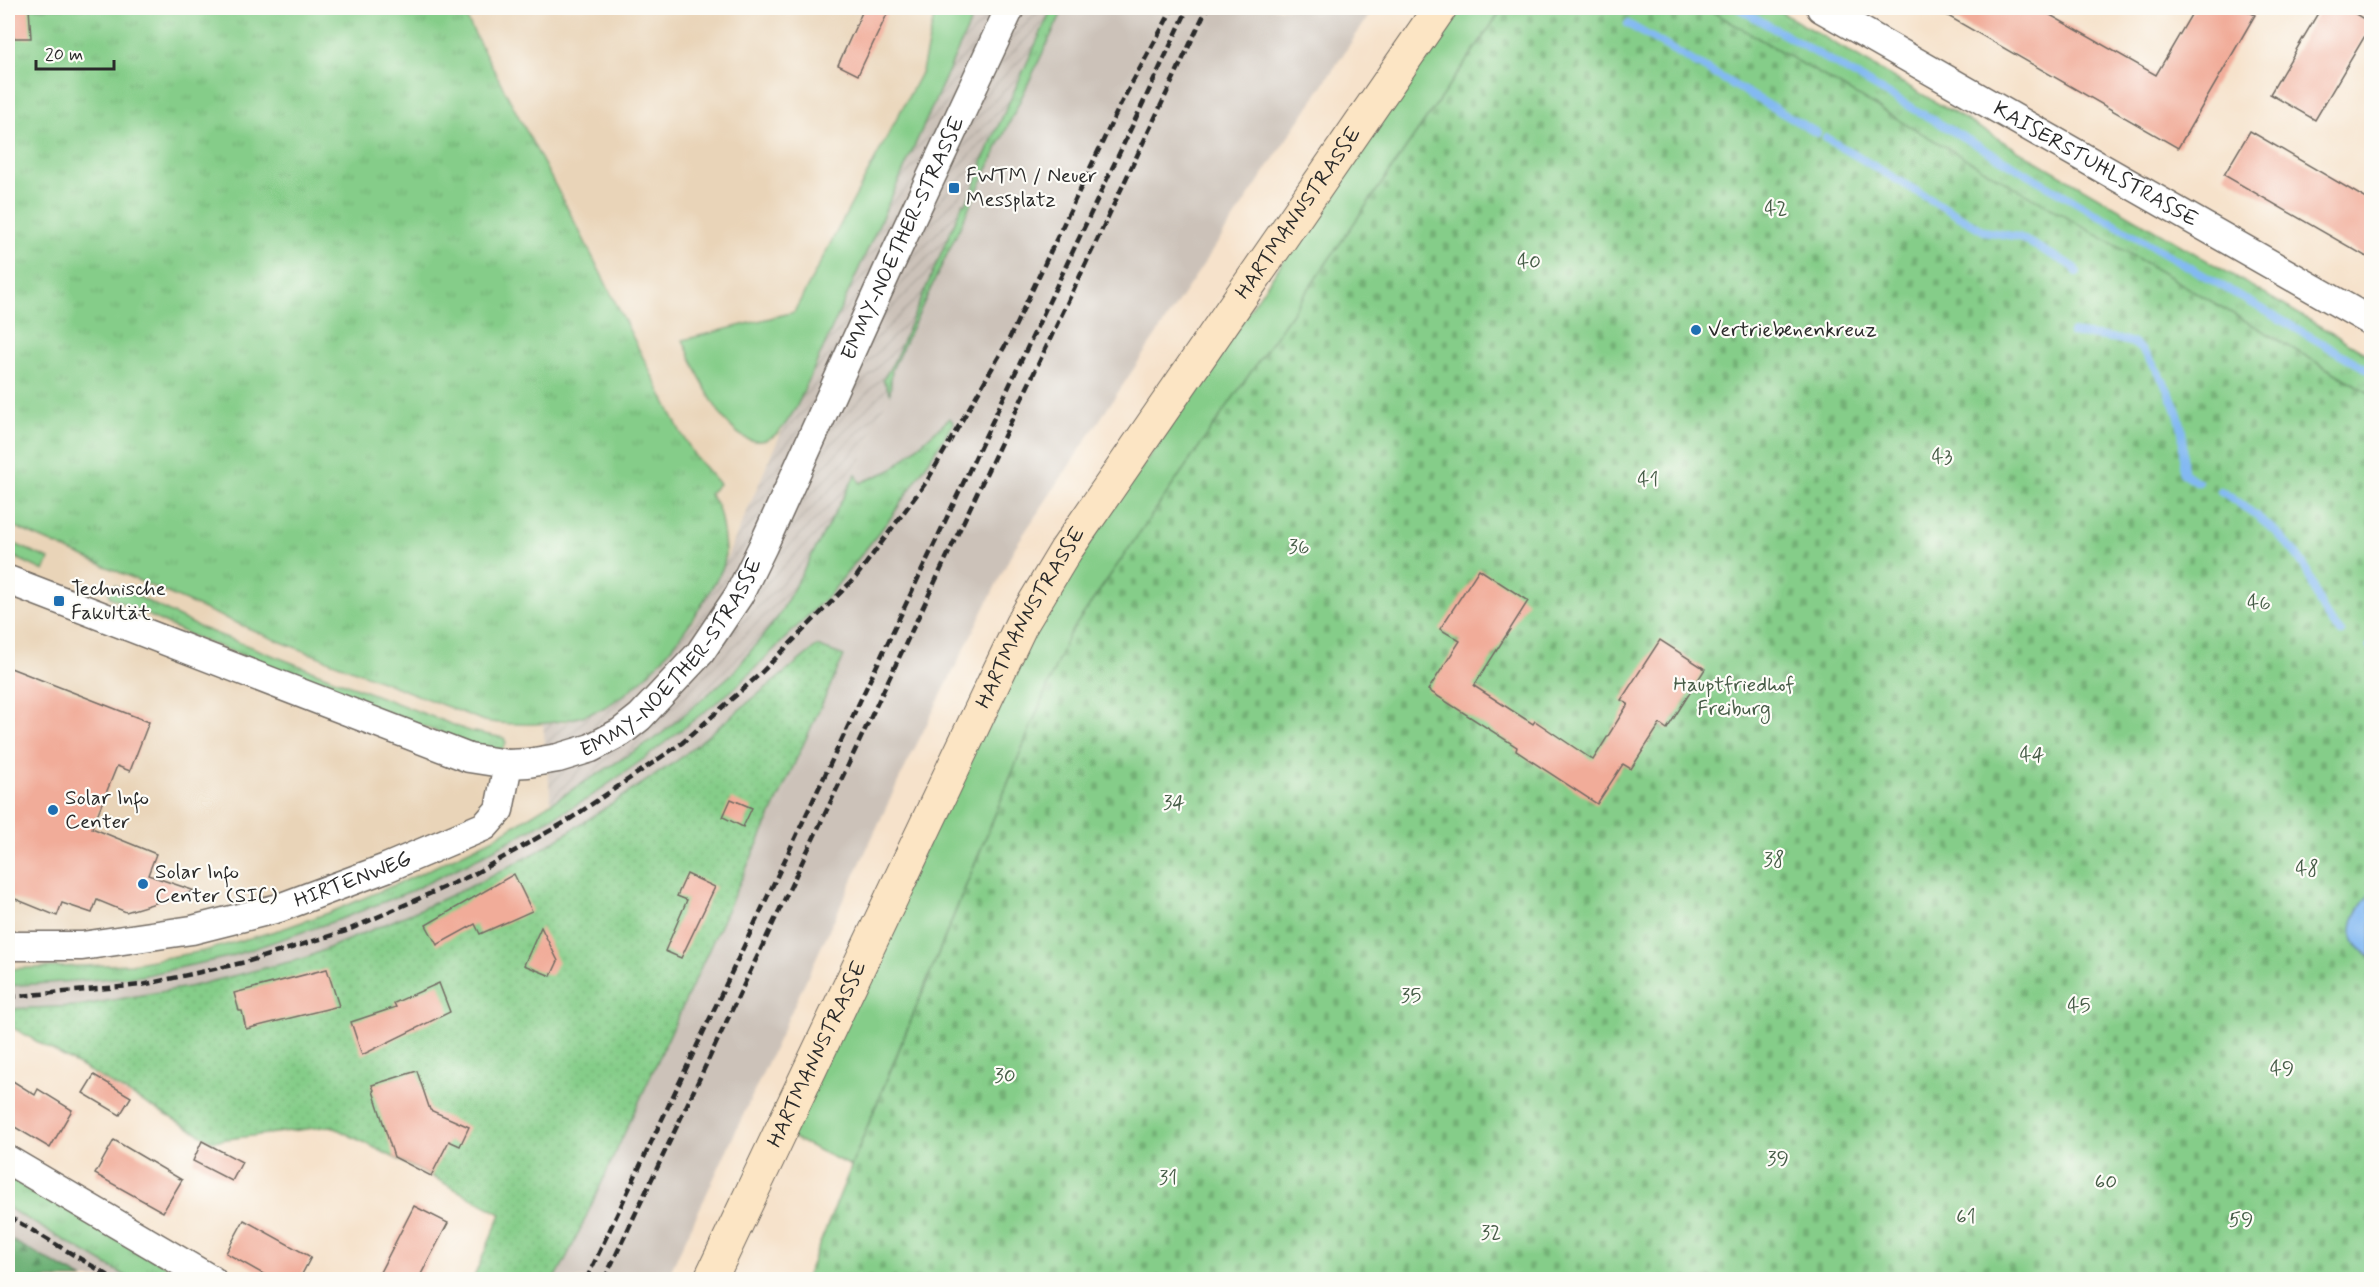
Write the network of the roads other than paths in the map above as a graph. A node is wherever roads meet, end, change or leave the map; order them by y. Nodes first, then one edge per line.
1 (1010, 8) edge
2 (1440, 8) edge
3 (1821, 8) edge
4 (2372, 322) edge
5 (8, 580) edge
6 (508, 764) junction
7 (8, 946) edge
8 (8, 1160) edge
9 (212, 1280) edge
10 (710, 1280) edge

1 - 6 street, EMMY-NOETHER-STRASSE
2 - 10 street, HARTMANNSTRASSE
3 - 4 street, KAISERSTUHLSTRASSE
5 - 6 street, EMMY-NOETHER-STRASSE
6 - 7 street, HIRTENWEG
8 - 9 street

